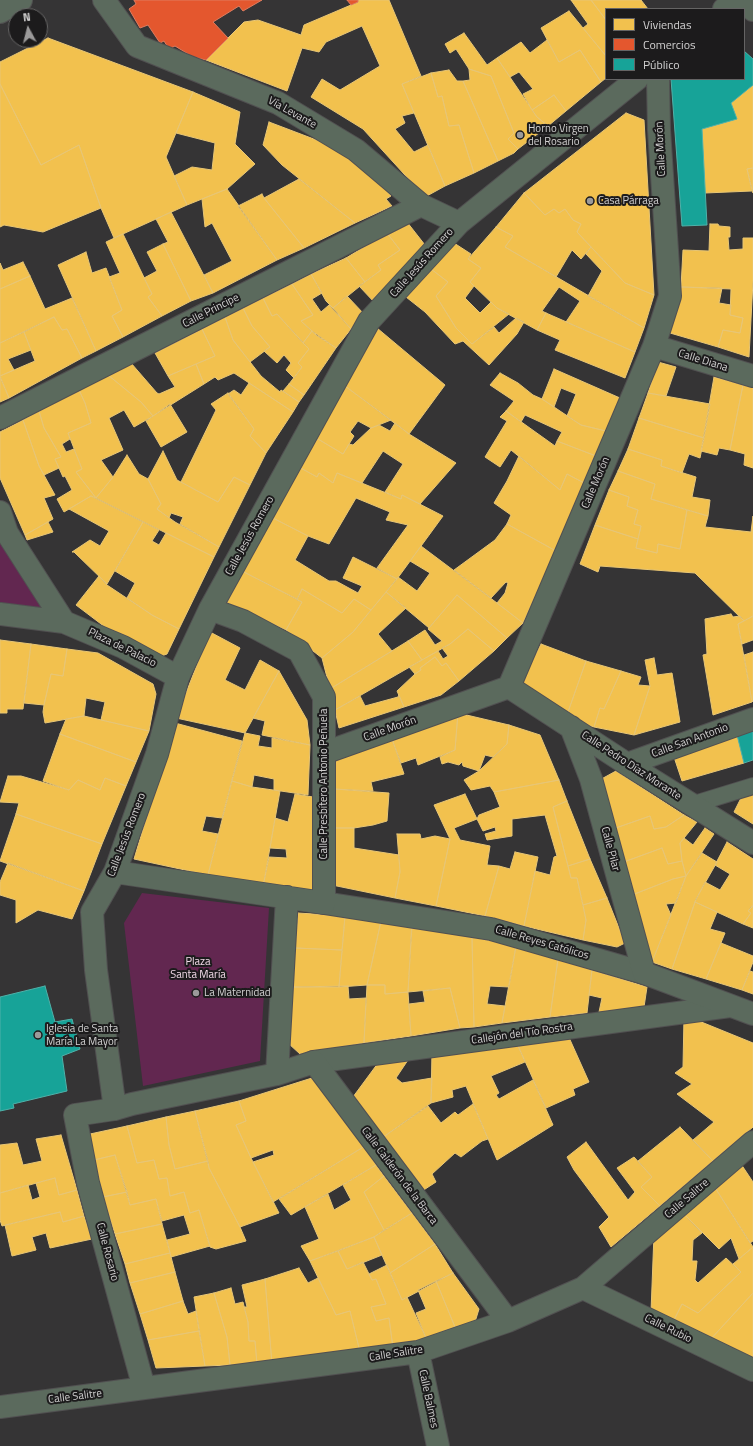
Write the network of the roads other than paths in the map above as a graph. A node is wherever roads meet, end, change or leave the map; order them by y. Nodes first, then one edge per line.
1 (21, 0) edge
2 (104, 0) edge
3 (735, 0) edge
4 (743, 0) edge
5 (725, 8) edge
6 (753, 10) edge
7 (0, 12) edge
8 (636, 80) edge
9 (658, 80) edge
10 (421, 205) junction
11 (459, 223) junction
12 (654, 346) junction
13 (753, 376) edge
14 (0, 418) edge
15 (0, 512) edge
16 (4, 535) edge
17 (210, 609) junction
18 (0, 614) edge
19 (64, 622) junction
20 (178, 677) junction
21 (509, 687) junction
22 (753, 719) edge
23 (571, 727) junction
24 (324, 753) junction
25 (628, 764) junction
26 (753, 786) edge
27 (691, 805) junction
28 (753, 844) edge
29 (115, 872) junction
30 (287, 897) junction
31 (324, 903) junction
32 (644, 973) junction
33 (730, 1006) junction
34 (753, 1014) edge
35 (314, 1062) junction
36 (277, 1074) junction
37 (115, 1109) junction
38 (753, 1142) edge
39 (583, 1288) junction
40 (508, 1321) junction
41 (418, 1352) junction
42 (753, 1370) edge
43 (144, 1388) junction
44 (0, 1407) edge
45 (438, 1446) edge

1 - 7 street
2 - 10 street, Vía Levante
3 - 5 street
4 - 6 street
8 - 11 street, Calle Jesús Romero
9 - 12 street, Calle Morón
10 - 11 street, Vía Levante
10 - 14 street, Calle Principe
11 - 17 street, Calle Jesús Romero
12 - 13 street, Calle Diana
12 - 21 street, Calle Morón
15 - 16 street
16 - 19 street
17 - 20 street, Calle Jesús Romero
17 - 24 street, Calle Presbítero Antonio Peñuela
18 - 19 street, Plaza de Palacio
19 - 20 street, Plaza de Palacio
20 - 29 street, Calle Jesús Romero
21 - 23 street, Calle Pedro Díaz Morante
21 - 24 street, Calle Morón
22 - 25 street, Calle San Antonio
23 - 25 street, Calle Pedro Díaz Morante
23 - 32 street, Calle Pilar
24 - 31 street, Calle Presbítero Antonio Peñuela
25 - 27 street, Calle Pedro Díaz Morante
26 - 27 lane
27 - 28 street, Calle Pedro Díaz Morante
29 - 30 street
29 - 37 street, Calle Jesús Romero
30 - 31 street
30 - 36 street
31 - 32 street, Calle Reyes Católicos
32 - 33 street, Calle Reyes Católicos
33 - 34 street, Calle Reyes Católicos
33 - 35 street, Callejón del Tío Rostra
35 - 36 street
35 - 40 street, Calle Calderón de la Barca
36 - 37 street
37 - 43 street, Calle Rosario
38 - 39 street, Calle Salitre
39 - 40 street, Calle Salitre
39 - 42 street, Calle Rubio
40 - 41 street, Calle Salitre
41 - 43 street, Calle Salitre
41 - 45 street, Calle Balmes
43 - 44 street, Calle Salitre

